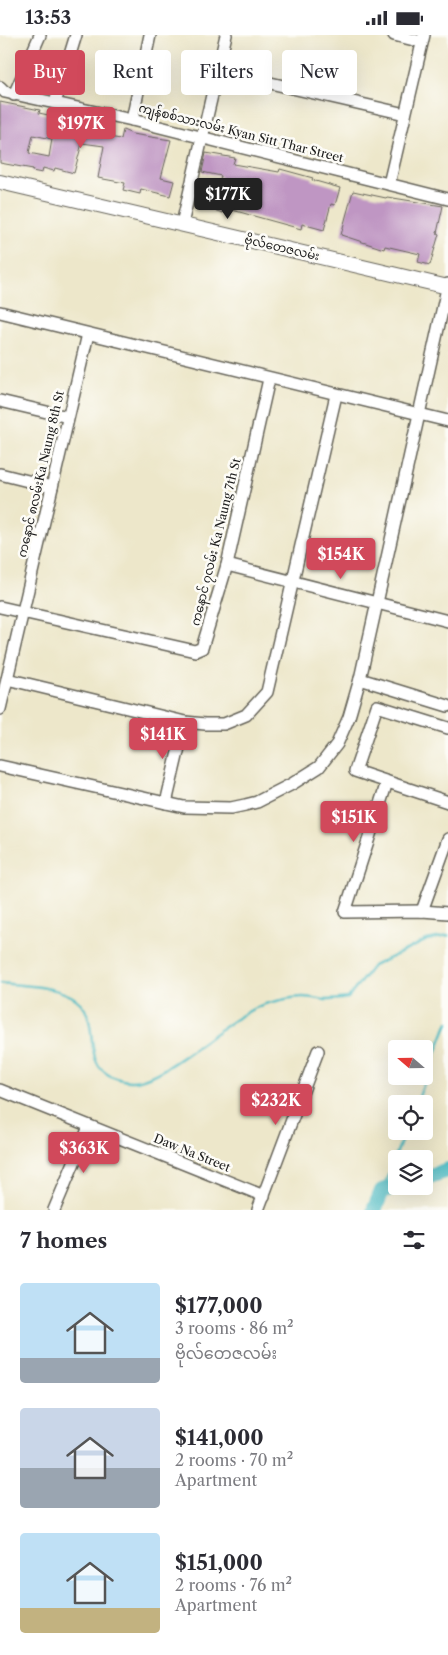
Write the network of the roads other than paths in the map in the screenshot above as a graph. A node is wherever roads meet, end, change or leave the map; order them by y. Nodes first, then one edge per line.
1 (40, 35) edge
2 (76, 35) edge
3 (150, 35) edge
4 (226, 35) edge
5 (394, 35) edge
6 (423, 38) edge
7 (223, 50) edge
8 (272, 83) edge
9 (0, 87) edge
10 (14, 95) junction
11 (212, 95) edge
12 (55, 103) junction
13 (404, 114) junction
14 (132, 120) junction
15 (202, 137) junction
16 (0, 182) edge
17 (389, 184) junction
18 (448, 199) edge
19 (182, 224) junction
20 (448, 286) edge
21 (0, 312) edge
22 (88, 334) junction
23 (269, 379) junction
24 (336, 395) junction
25 (0, 401) edge
26 (420, 414) junction
27 (68, 417) junction
28 (448, 421) edge
29 (0, 474) edge
30 (52, 487) junction
31 (227, 565) junction
32 (292, 581) junction
33 (378, 602) junction
34 (0, 607) edge
35 (22, 613) junction
36 (448, 621) edge
37 (7, 679) junction
38 (360, 679) junction
39 (448, 706) edge
40 (0, 709) edge
41 (186, 722) junction
42 (448, 727) edge
43 (0, 766) edge
44 (387, 782) junction
45 (448, 802) edge
46 (166, 803) junction
47 (448, 839) edge
48 (422, 911) junction
49 (448, 913) edge
50 (318, 1051) dead end
51 (0, 1090) edge
52 (89, 1127) junction
53 (264, 1196) junction
54 (54, 1210) edge
55 (258, 1210) edge

1 - 10 street
2 - 12 street
3 - 14 street
4 - 7 street
5 - 6 street
6 - 13 street
8 - 13 street
9 - 10 street, ကျန်စစ်သားလမ်း Kyan Sitt Thar Street
10 - 12 street, ကျန်စစ်သားလမ်း Kyan Sitt Thar Street
11 - 15 street
12 - 14 street, ကျန်စစ်သားလမ်း Kyan Sitt Thar Street
13 - 17 street
14 - 15 street, ကျန်စစ်သားလမ်း Kyan Sitt Thar Street
15 - 17 street, ကျန်စစ်သားလမ်း Kyan Sitt Thar Street
15 - 19 street
16 - 19 main road, ဗိုလ်တေဇလမ်း
17 - 18 street, ကျန်စစ်သားလမ်း Kyan Sitt Thar Street
19 - 20 main road, ဗိုလ်တေဇလမ်း
20 - 26 street
21 - 22 street
22 - 23 street
22 - 27 street, ကနောင် ၈လမ်းKa Naung 8th St
23 - 24 street
23 - 31 street, ကနောင် ၇လမ်း Ka Naung 7th St
24 - 26 street
24 - 32 street
25 - 27 street
26 - 28 street
26 - 33 street
27 - 30 street, ကနောင် ၈လမ်းKa Naung 8th St
29 - 30 street
30 - 35 street, ကနောင် ၈လမ်းKa Naung 8th St
31 - 32 street
31 - 35 street, ကနောင် ၇လမ်း Ka Naung 7th St
32 - 33 street
32 - 41 street
33 - 36 street
33 - 38 street
34 - 35 street
35 - 37 street, ကနောင် ၈လမ်းKa Naung 8th St
37 - 40 street, ကနောင် ၈လမ်းKa Naung 8th St
37 - 41 street
38 - 39 street
38 - 46 street
41 - 46 street
42 - 44 street
43 - 46 street
44 - 45 street
44 - 48 street
47 - 48 street
48 - 49 street
50 - 53 street
51 - 52 street, Daw Na Street
52 - 53 street, Daw Na Street
52 - 54 street
53 - 55 street

